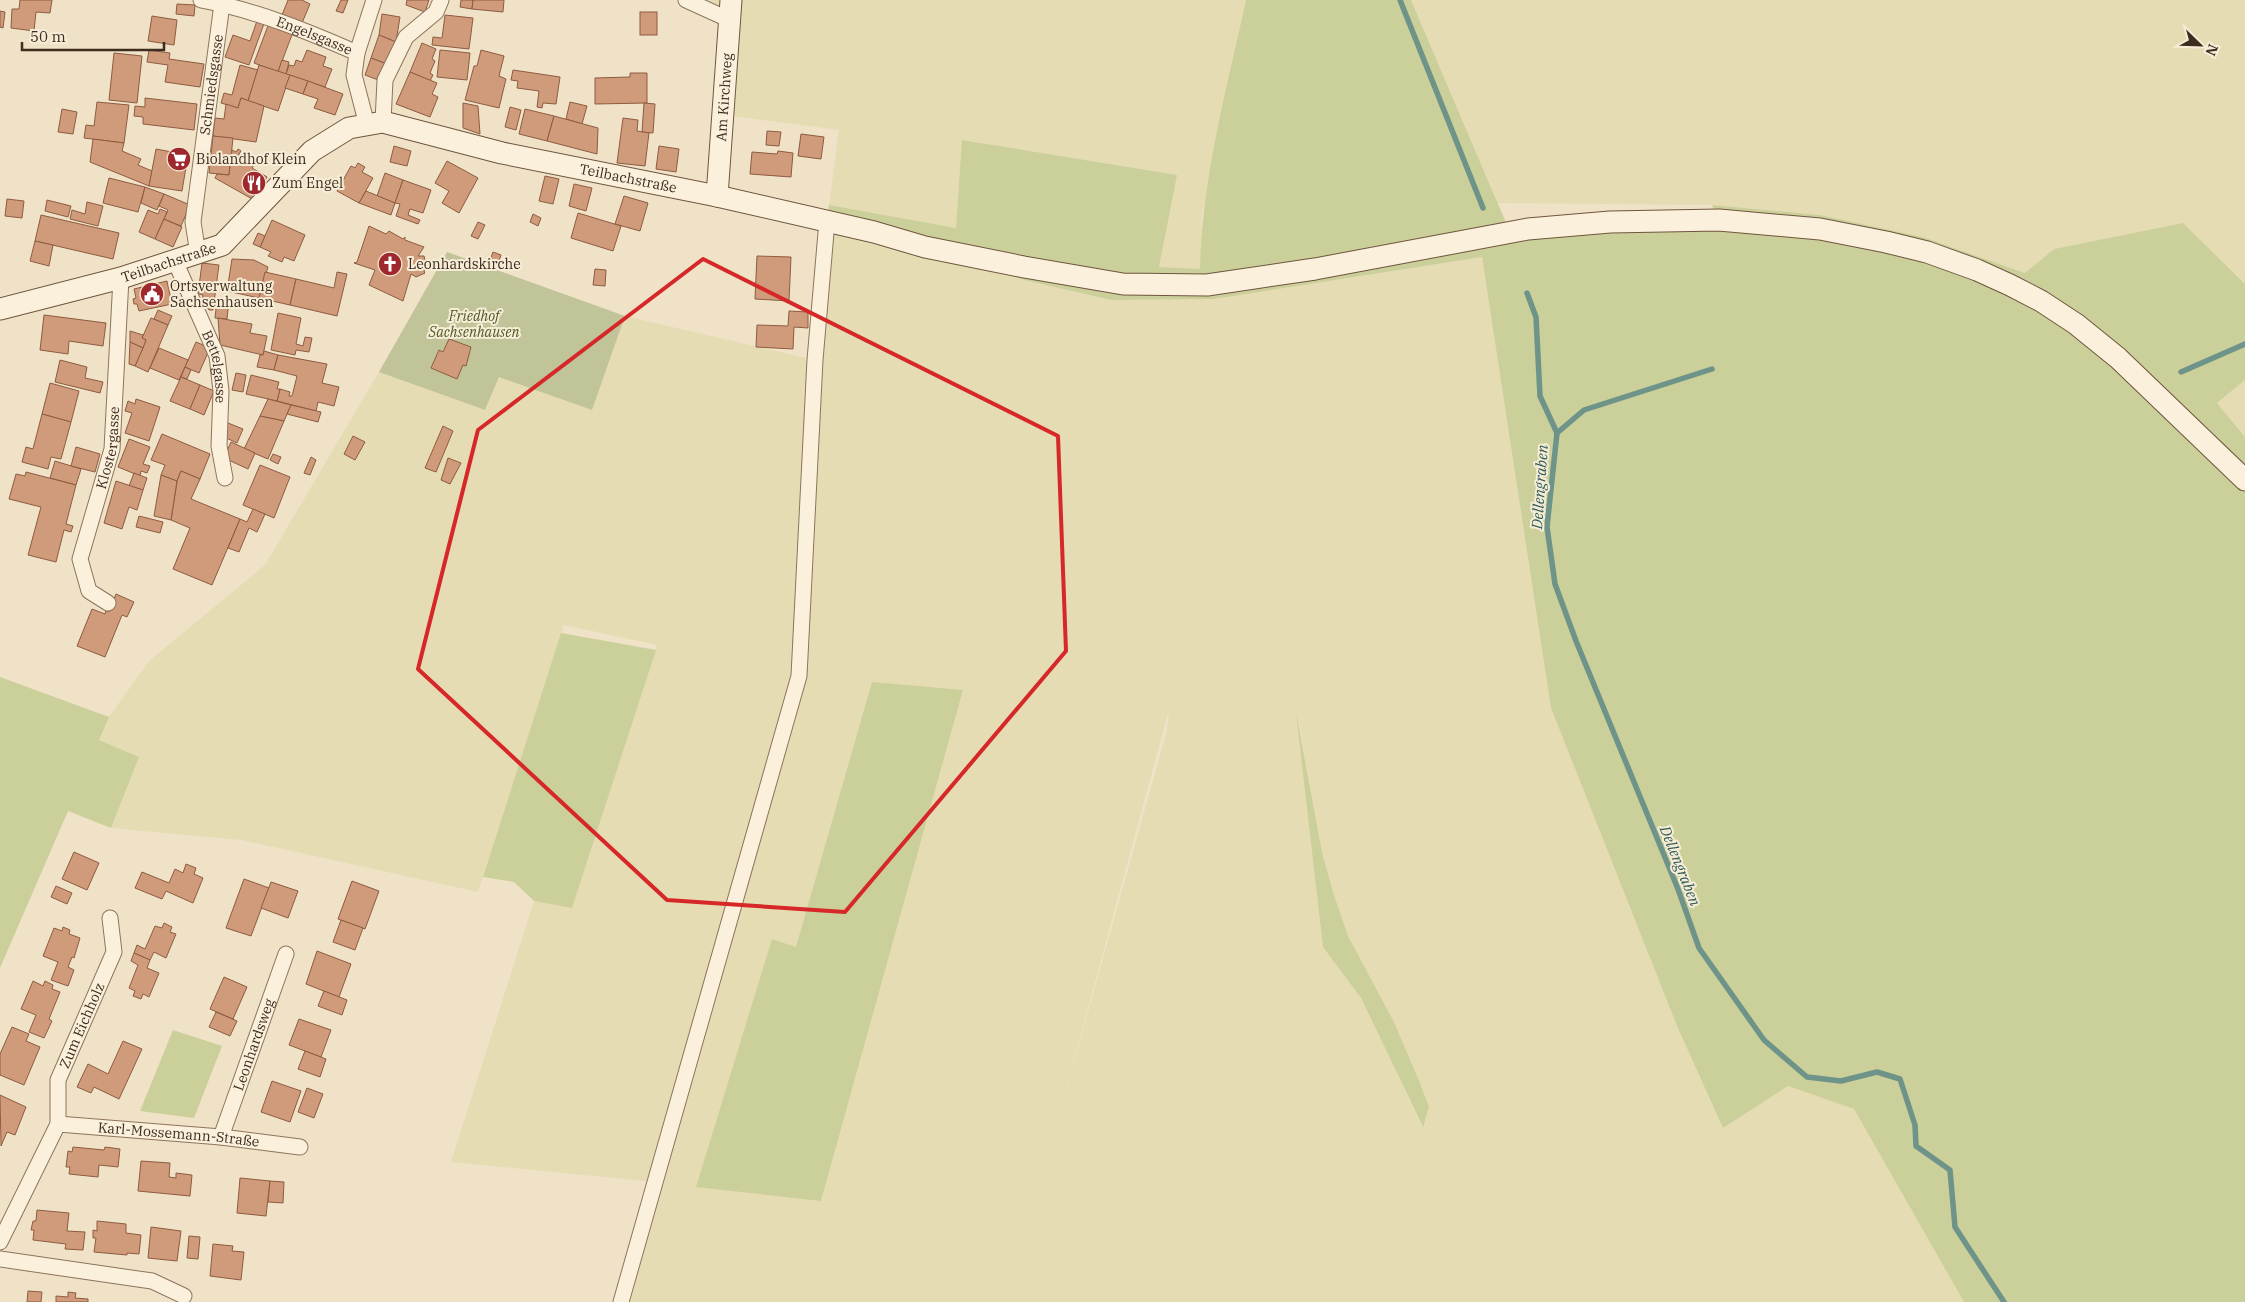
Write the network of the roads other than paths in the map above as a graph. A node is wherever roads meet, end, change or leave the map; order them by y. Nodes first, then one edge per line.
1 (201, 0) edge
2 (374, 0) edge
3 (441, 0) edge
4 (686, 0) edge
5 (222, 4) junction
6 (730, 10) edge
7 (357, 53) junction
8 (375, 123) junction
9 (717, 196) junction
10 (827, 221) junction
11 (198, 254) junction
12 (174, 261) junction
13 (121, 278) junction
14 (0, 309) edge
15 (225, 478) dead end
16 (2245, 480) edge
17 (108, 603) dead end
18 (110, 918) dead end
19 (286, 954) dead end
20 (58, 1124) junction
21 (221, 1137) junction
22 (300, 1147) dead end
23 (0, 1242) edge
24 (0, 1259) edge
25 (184, 1296) dead end
26 (621, 1302) edge

1 - 5 street, Engelsgasse
2 - 7 street
3 - 8 street
4 - 6 street
5 - 7 street, Engelsgasse
5 - 11 street, Schmiedsgasse
6 - 9 street, Am Kirchweg
7 - 8 street, Engelsgasse
8 - 9 street, Teilbachstraße
8 - 11 street, Teilbachstraße
9 - 10 street, Teilbachstraße
10 - 16 street, Teilbachstraße
10 - 26 street
11 - 12 street, Teilbachstraße
12 - 13 street, Teilbachstraße
12 - 15 street, Bettelgasse
13 - 14 street, Teilbachstraße
13 - 17 street, Klostergasse
18 - 20 street, Zum Eichholz
19 - 21 street, Leonhardsweg
20 - 21 street, Karl-Mossemann-Straße
20 - 23 street, Zum Eichholz
21 - 22 street, Karl-Mossemann-Straße
24 - 25 street

